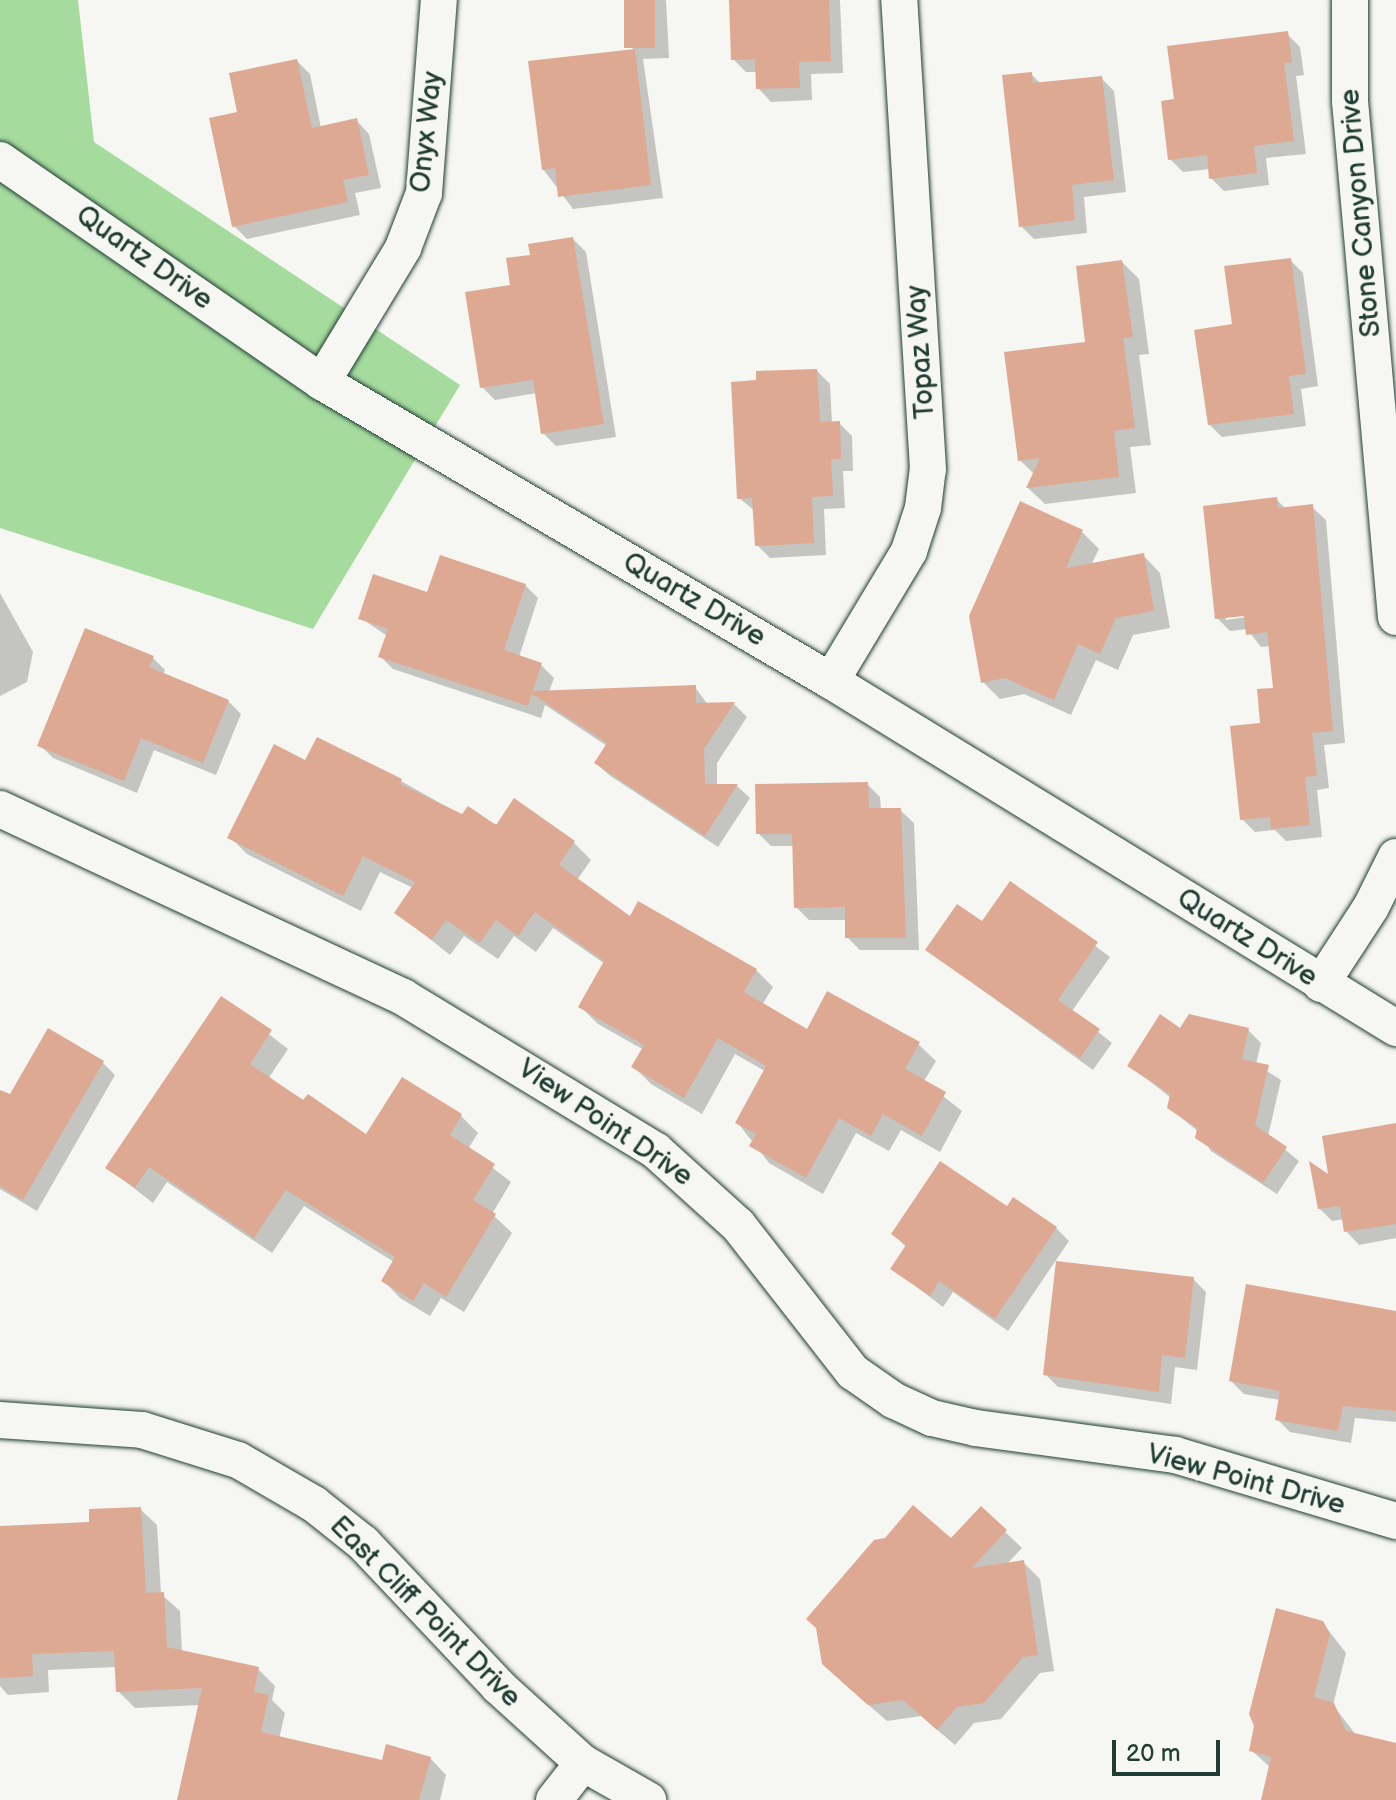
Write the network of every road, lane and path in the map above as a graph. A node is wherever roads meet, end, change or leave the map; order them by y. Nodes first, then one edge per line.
1 (439, 0) edge
2 (899, 0) edge
3 (1350, 0) edge
4 (0, 160) edge
5 (322, 382) junction
6 (1396, 617) edge
7 (831, 681) junction
8 (0, 809) edge
9 (1396, 857) edge
10 (1321, 984) junction
11 (1396, 1028) edge
12 (0, 1420) edge
13 (1396, 1521) edge
14 (583, 1763) junction
15 (554, 1800) edge
16 (648, 1800) edge

1 - 5 street, Onyx Way
2 - 7 street, Topaz Way
3 - 6 street, Stone Canyon Drive
4 - 5 street, Quartz Drive
5 - 7 street, Quartz Drive
7 - 10 street, Quartz Drive
8 - 13 street, View Point Drive
9 - 10 street
10 - 11 street, Quartz Drive
12 - 14 street, East Cliff Point Drive
14 - 15 street
14 - 16 street, East Cliff Point Drive

